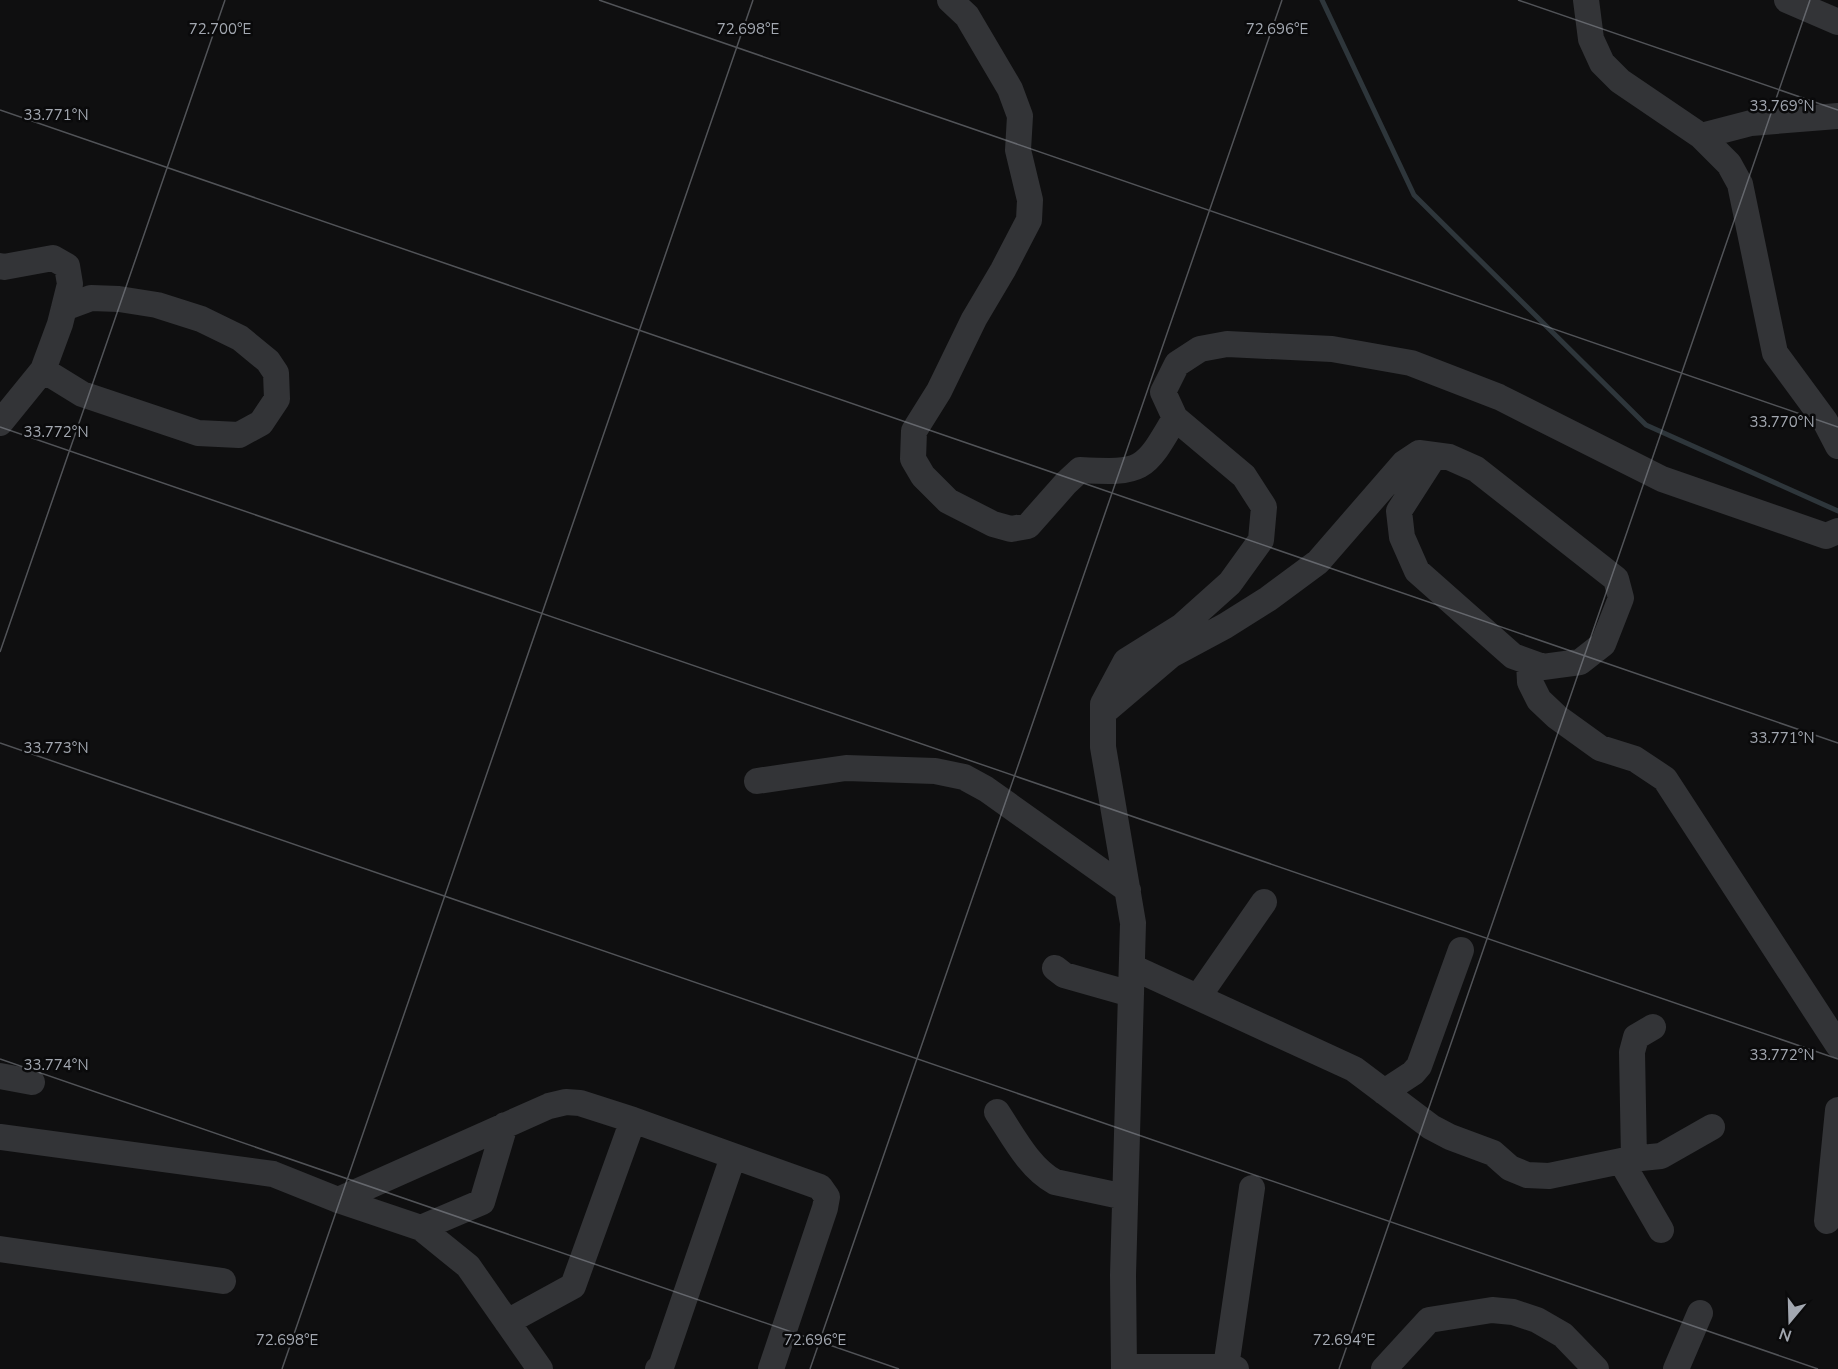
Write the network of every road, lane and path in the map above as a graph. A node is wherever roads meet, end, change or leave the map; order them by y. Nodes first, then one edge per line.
1 (950, 0) edge
2 (1586, 0) edge
3 (1787, 0) edge
4 (1838, 22) edge
5 (1838, 116) edge
6 (1701, 136) junction
7 (0, 266) edge
8 (64, 308) junction
9 (43, 370) junction
10 (1174, 418) junction
11 (0, 423) edge
12 (1838, 446) edge
13 (1434, 455) junction
14 (1838, 531) edge
15 (1529, 662) junction
16 (1103, 714) junction
17 (757, 781) dead end
18 (1128, 890) junction
19 (1264, 902) dead end
20 (1461, 950) dead end
21 (1132, 967) junction
22 (1055, 968) dead end
23 (1131, 994) junction
24 (1198, 997) junction
25 (1653, 1027) dead end
26 (1838, 1045) edge
27 (0, 1076) edge
28 (32, 1082) dead end
29 (1384, 1092) junction
30 (1838, 1110) edge
31 (997, 1112) dead end
32 (633, 1120) junction
33 (505, 1125) junction
34 (1712, 1127) dead end
35 (0, 1137) edge
36 (733, 1156) junction
37 (1627, 1160) junction
38 (1252, 1188) dead end
39 (1125, 1197) junction
40 (338, 1200) junction
41 (1827, 1221) dead end
42 (420, 1228) junction
43 (1660, 1230) dead end
44 (0, 1249) edge
45 (223, 1281) dead end
46 (1700, 1312) dead end
47 (507, 1322) junction
48 (1124, 1368) edge
49 (1231, 1368) edge
50 (540, 1369) edge
51 (658, 1369) edge
52 (771, 1369) edge
53 (1384, 1369) edge
54 (1596, 1369) edge
55 (1676, 1369) edge

1 - 10 street
2 - 6 street
3 - 4 street
5 - 6 street
6 - 12 street
7 - 8 street
8 - 9 street
8 - 9 street
9 - 11 street
10 - 14 street
10 - 16 street
13 - 15 street
13 - 15 street
13 - 16 street
15 - 26 street
16 - 18 street
17 - 18 street
18 - 21 street
19 - 24 street
20 - 29 street
21 - 23 street
21 - 24 street
22 - 23 street
23 - 39 street
24 - 29 street
25 - 37 street
27 - 28 street
29 - 37 street
30 - 41 street
31 - 39 street
32 - 33 street
32 - 36 street
32 - 47 street
33 - 40 street
33 - 42 street
34 - 37 street
35 - 40 street
36 - 51 street
36 - 52 street
37 - 43 street
38 - 49 street
39 - 48 street
40 - 42 street
42 - 47 street
44 - 45 street
46 - 55 street
47 - 50 street
48 - 49 street
53 - 54 street

